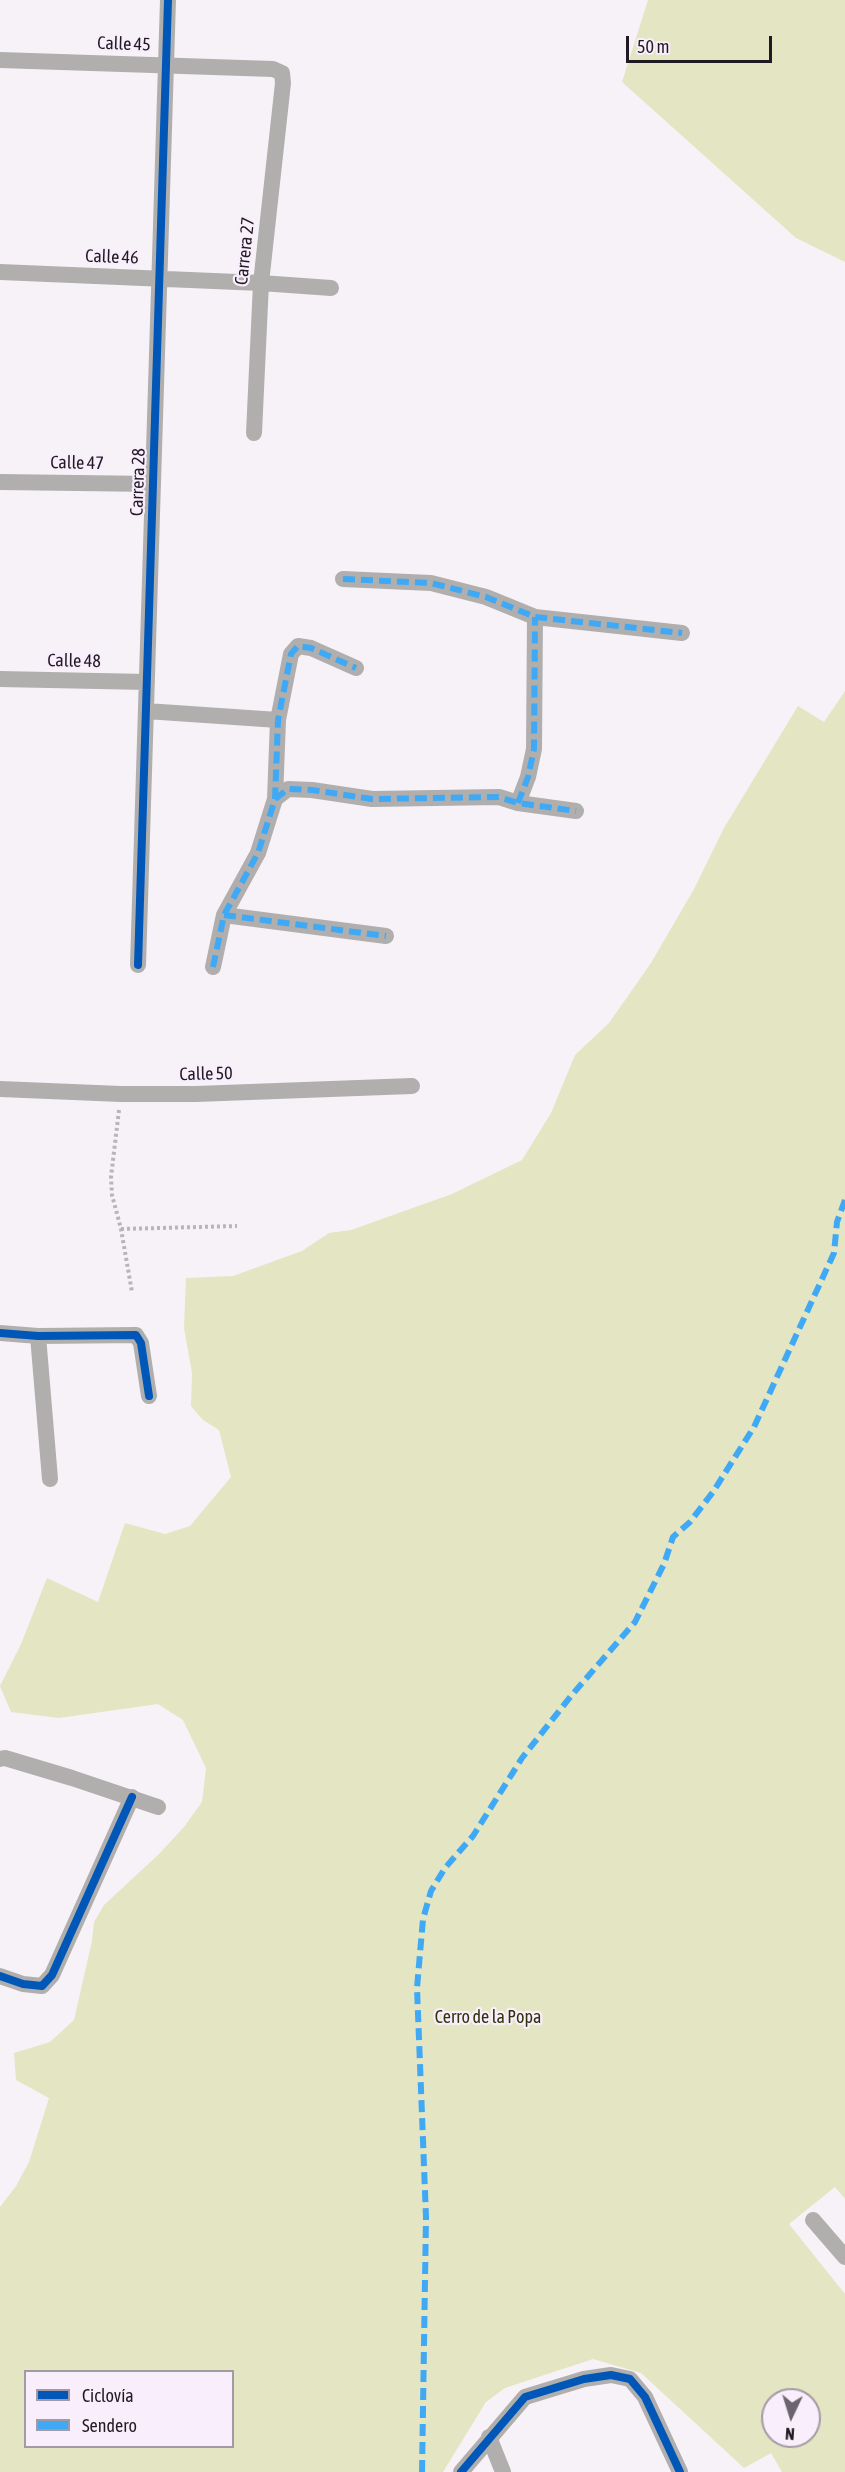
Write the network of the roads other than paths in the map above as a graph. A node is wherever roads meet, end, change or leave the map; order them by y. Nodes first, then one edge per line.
1 (168, 0) edge
2 (0, 60) edge
3 (166, 65) junction
4 (282, 74) joint
5 (0, 272) edge
6 (159, 278) junction
7 (261, 283) junction
8 (331, 288) dead end
9 (254, 433) dead end
10 (0, 482) edge
11 (153, 484) junction
12 (343, 579) dead end
13 (535, 617) junction
14 (682, 633) dead end
15 (356, 668) dead end
16 (0, 679) edge
17 (147, 682) junction
18 (146, 711) junction
19 (278, 720) junction
20 (275, 799) junction
21 (518, 803) junction
22 (576, 811) dead end
23 (224, 915) junction
24 (386, 936) dead end
25 (138, 965) dead end
26 (213, 967) dead end
27 (412, 1086) dead end
28 (0, 1089) edge
29 (0, 1333) edge
30 (38, 1336) junction
31 (149, 1396) dead end
32 (50, 1479) dead end
33 (0, 1759) edge
34 (132, 1797) junction
35 (158, 1807) dead end
36 (0, 1976) edge
37 (813, 2220) dead end
38 (845, 2257) edge
39 (489, 2437) junction
40 (461, 2472) edge
41 (503, 2472) edge
42 (680, 2472) edge

1 - 3 street, Carrera 28
2 - 3 street, Calle 45
3 - 4 street, Calle 45
3 - 6 street, Carrera 28
4 - 7 street, Carrera 27
5 - 6 street, Calle 46
6 - 7 street, Calle 46
6 - 11 street, Carrera 28
7 - 8 street, Calle 46
7 - 9 street, Carrera 27
10 - 11 street, Calle 47
11 - 17 street, Carrera 28
12 - 13 street
13 - 14 street
13 - 21 street
15 - 19 street
16 - 17 street, Calle 48
17 - 18 street, Carrera 28
18 - 19 street
18 - 25 street, Carrera 28
19 - 20 street
20 - 21 street
20 - 23 street
21 - 22 street
23 - 24 street
23 - 26 street
27 - 28 street, Calle 50
29 - 30 street
30 - 31 street
30 - 32 street
33 - 34 street
34 - 35 street
34 - 36 street
37 - 38 street
39 - 40 street
39 - 41 street
39 - 42 street

